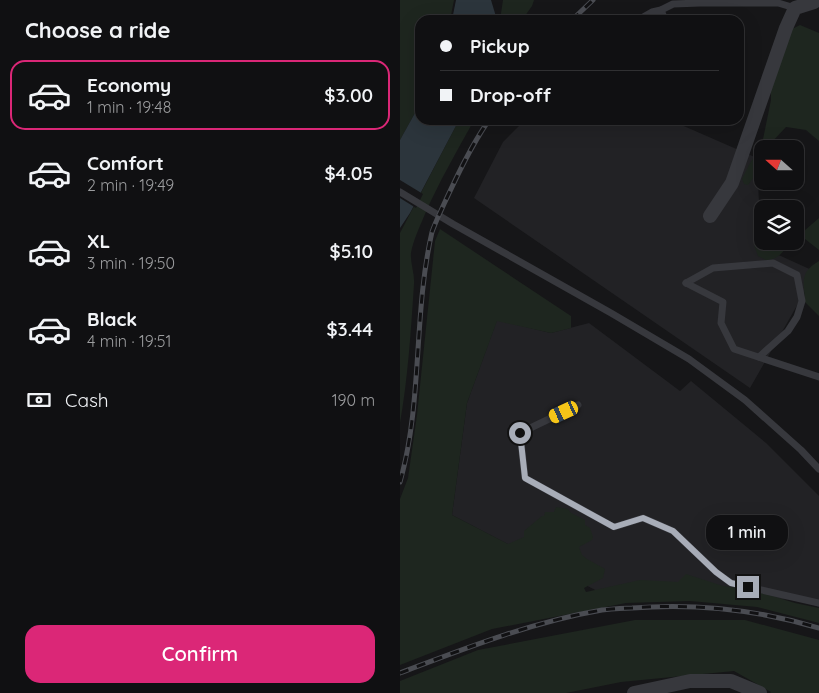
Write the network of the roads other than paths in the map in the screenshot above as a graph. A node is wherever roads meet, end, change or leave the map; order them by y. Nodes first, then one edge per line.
1 (711, 1) edge
2 (815, 2) edge
3 (795, 8) junction
4 (661, 10) junction
5 (647, 15) edge
6 (663, 15) edge
7 (400, 192) edge
8 (710, 216) dead end
9 (759, 358) junction
10 (819, 377) edge
11 (578, 406) dead end
12 (819, 469) edge
13 (819, 603) edge
14 (634, 693) edge
15 (760, 693) edge

1 - 3 lane
1 - 4 lane
2 - 3 street
3 - 8 street
4 - 5 lane
4 - 6 lane
7 - 12 lane
9 - 9 lane
9 - 10 lane
11 - 13 lane
14 - 15 street

